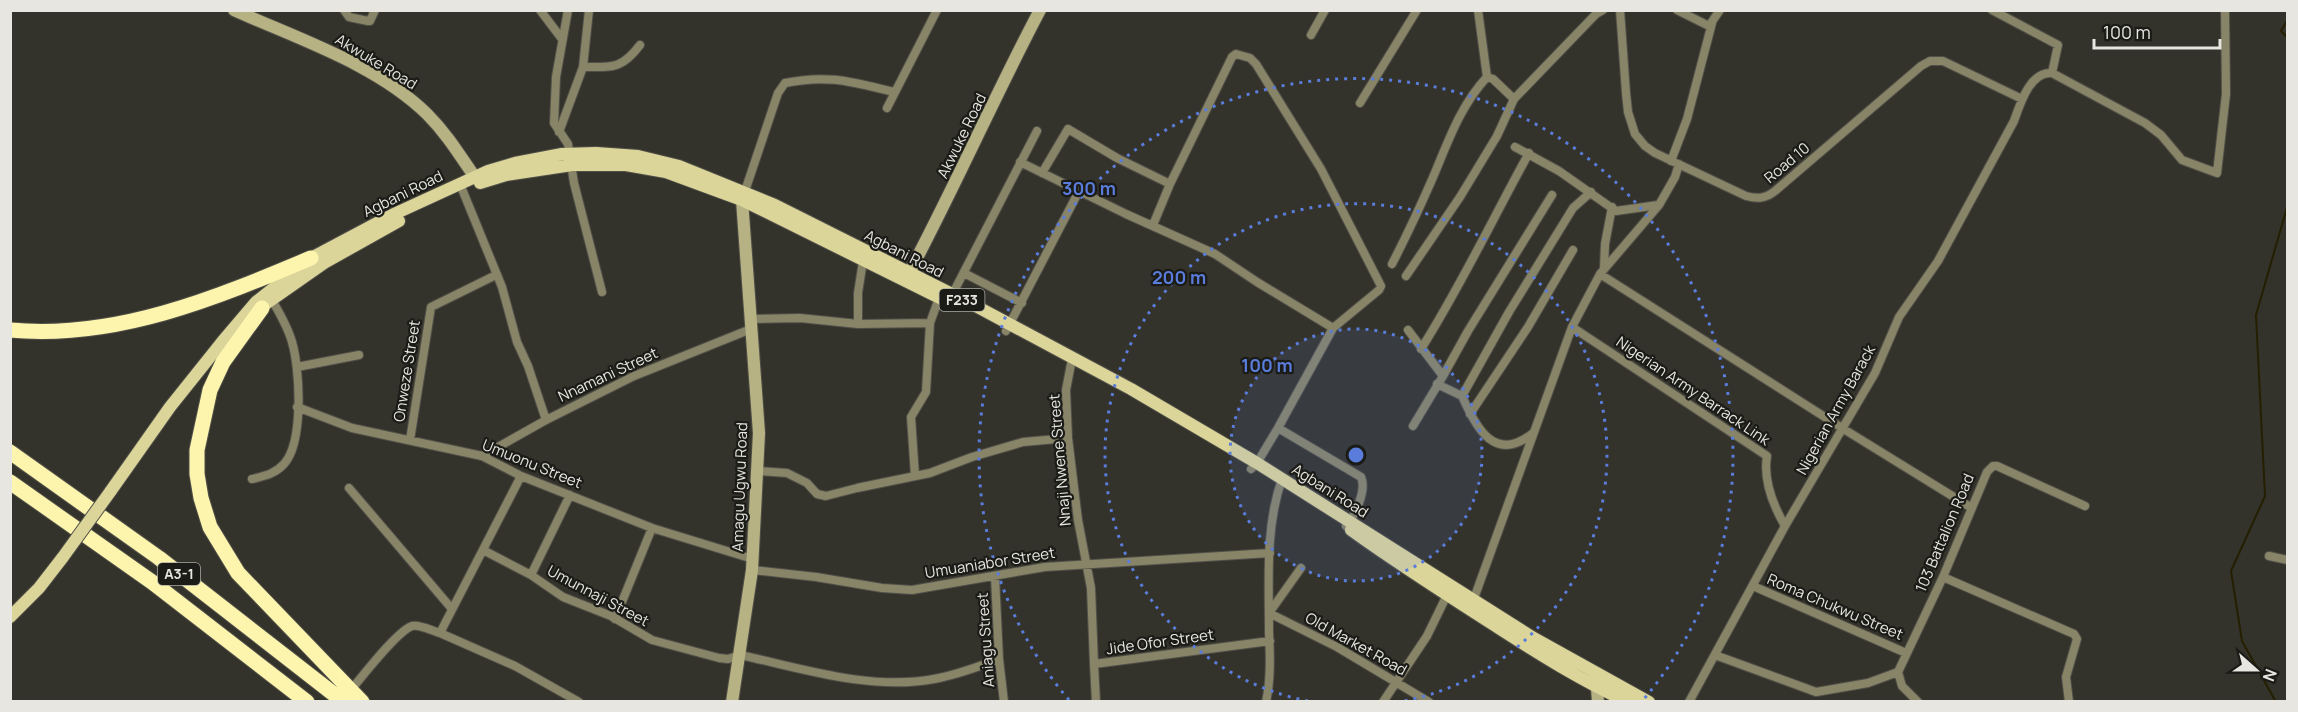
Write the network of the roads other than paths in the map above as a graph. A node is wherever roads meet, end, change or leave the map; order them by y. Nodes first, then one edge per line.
1 (234, 10) edge
2 (344, 10) edge
3 (375, 10) edge
4 (540, 10) edge
5 (568, 10) edge
6 (589, 10) edge
7 (937, 10) edge
8 (1040, 10) edge
9 (1325, 10) edge
10 (1417, 10) edge
11 (1478, 10) edge
12 (1603, 10) edge
13 (1620, 10) edge
14 (1677, 10) edge
15 (1720, 10) edge
16 (1992, 10) edge
17 (2225, 10) edge
18 (1712, 23) junction
19 (1311, 35) dead end
20 (562, 39) junction
21 (640, 45) dead end
22 (583, 67) junction
23 (2052, 73) junction
24 (1487, 77) junction
25 (894, 92) junction
26 (1514, 99) junction
27 (2022, 99) junction
28 (1360, 103) dead end
29 (886, 108) dead end
30 (1036, 131) dead end
31 (559, 132) junction
32 (1515, 147) dead end
33 (1529, 153) junction
34 (571, 159) junction
35 (1020, 162) junction
36 (1675, 163) junction
37 (1042, 173) junction
38 (475, 180) junction
39 (1170, 184) junction
40 (462, 189) junction
41 (1080, 191) junction
42 (1591, 192) junction
43 (1552, 195) dead end
44 (743, 196) junction
45 (1659, 205) junction
46 (1612, 207) junction
47 (1153, 225) junction
48 (1573, 250) dead end
49 (311, 258) junction
50 (863, 261) junction
51 (1392, 264) dead end
52 (1602, 271) junction
53 (964, 273) junction
54 (496, 275) junction
55 (1406, 276) dead end
56 (906, 277) junction
57 (602, 292) dead end
58 (952, 296) junction
59 (939, 298) junction
60 (1022, 303) junction
61 (267, 304) junction
62 (243, 318) junction
63 (930, 323) junction
64 (751, 324) junction
65 (858, 324) junction
66 (1572, 327) junction
67 (1008, 328) junction
68 (1333, 328) junction
69 (10, 330) edge
70 (1408, 330) dead end
71 (1421, 349) junction
72 (359, 355) dead end
73 (1071, 364) junction
74 (297, 367) junction
75 (1443, 376) junction
76 (1437, 384) junction
77 (1462, 396) junction
78 (297, 407) junction
79 (1470, 414) junction
80 (546, 420) junction
81 (1413, 426) dead end
82 (1278, 428) junction
83 (1842, 428) junction
84 (1533, 433) junction
85 (1068, 438) junction
86 (410, 440) junction
87 (10, 452) edge
88 (482, 456) junction
89 (1254, 466) junction
90 (758, 471) junction
91 (521, 476) junction
92 (915, 476) junction
93 (252, 479) dead end
94 (10, 482) edge
95 (1281, 483) junction
96 (349, 488) dead end
97 (570, 495) junction
98 (2085, 506) dead end
99 (1971, 507) junction
100 (1348, 524) junction
101 (1785, 526) junction
102 (652, 528) junction
103 (483, 550) junction
104 (1270, 553) junction
105 (2269, 556) dead end
106 (2288, 560) edge
107 (753, 564) junction
108 (1086, 565) junction
109 (1301, 568) dead end
110 (531, 575) junction
111 (995, 577) junction
112 (1943, 578) junction
113 (1753, 586) junction
114 (1091, 588) joint
115 (1447, 595) junction
116 (1471, 605) junction
117 (452, 609) junction
118 (1269, 613) junction
119 (10, 616) edge
120 (615, 619) junction
121 (440, 633) junction
122 (1270, 641) junction
123 (1906, 653) junction
124 (740, 655) junction
125 (1715, 655) junction
126 (999, 659) junction
127 (1094, 664) junction
128 (1899, 672) junction
129 (1603, 676) junction
130 (1396, 681) junction
131 (1597, 688) junction
132 (347, 696) edge
133 (308, 702) edge
134 (362, 702) edge
135 (579, 702) edge
136 (732, 702) edge
137 (1004, 702) edge
138 (1096, 702) edge
139 (1266, 702) edge
140 (1383, 702) edge
141 (1429, 702) edge
142 (1598, 702) edge
143 (1628, 702) edge
144 (1649, 702) edge
145 (1689, 702) edge
146 (1918, 702) edge
147 (2068, 702) edge

1 - 38 street, Akwuke Road
2 - 3 street
4 - 20 street
5 - 20 street
6 - 22 street
7 - 25 street
8 - 56 street, Akwuke Road
9 - 19 street
10 - 28 street
11 - 24 street
12 - 26 street
13 - 36 street, Road 10
14 - 18 street
15 - 18 street
16 - 23 street
17 - 23 street
18 - 36 street
20 - 31 street
21 - 22 street
22 - 31 street
23 - 27 street, Nigerian Army Barack
24 - 26 street
24 - 51 street
25 - 29 street
25 - 44 street
26 - 55 street
27 - 36 street, Road 10
27 - 83 street, Nigerian Army Barack
30 - 35 street
31 - 34 street
32 - 33 street
33 - 42 street
33 - 71 street
34 - 38 main road, Agbani Road / F233
34 - 44 main road, Agbani Road / F233
34 - 57 street
35 - 37 street
35 - 53 street
36 - 45 street
37 - 39 street
37 - 41 street
38 - 40 main road, Agbani Road / F233
38 - 49 main road, Agbani Road / F233
39 - 47 street
39 - 68 street
40 - 54 street
40 - 61 main road, Agbani Road / F233
41 - 47 street
41 - 60 street
42 - 46 street
42 - 77 street
43 - 75 street
44 - 50 main road, Agbani Road / F233
44 - 56 main road, Agbani Road / F233
44 - 64 street, Amagu Ugwu Road
45 - 46 street
45 - 52 street
46 - 52 street
47 - 68 street
48 - 79 street
49 - 62 main road, Agbani Road / F233
49 - 69 highway
50 - 56 main road, Agbani Road / F233
50 - 65 street
52 - 66 street
52 - 83 street
53 - 58 street
53 - 60 street
54 - 80 street
54 - 86 street, Onweze Street
56 - 58 main road, Agbani Road / F233
56 - 59 main road, Agbani Road / F233
58 - 67 main road, Agbani Road / F233
59 - 63 street
59 - 67 main road, Agbani Road / F233
60 - 67 street
61 - 62 main road, Agbani Road / F233
61 - 74 street
61 - 132 highway
62 - 119 main road, Agbani Road, bridge
63 - 65 street
63 - 92 street
64 - 65 street
64 - 80 street, Nnamani Street
64 - 90 street, Amagu Ugwu Road
66 - 84 street
66 - 101 street, Nigerian Army Barrack Link
67 - 73 main road, Agbani Road / F233
67 - 89 main road, Agbani Road / F233
68 - 82 street
70 - 71 street
71 - 75 street
72 - 74 street
73 - 85 street, Nnaji Nwene Street
73 - 89 main road, Agbani Road / F233
74 - 78 street
75 - 76 street
76 - 77 street
76 - 81 street
77 - 79 street
78 - 86 street, Umuonu Street
78 - 93 street
79 - 84 street
80 - 88 street, Nnamani Street
82 - 89 street
82 - 100 street
83 - 99 street
83 - 101 street, Nigerian Army Barack
84 - 116 street
85 - 92 street
85 - 108 street, Nnaji Nwene Street
86 - 88 street, Umuonu Street
87 - 132 highway, A3-1
88 - 91 street, Umuonu Street
89 - 95 main road, Agbani Road / F233
90 - 92 street
90 - 107 street, Amagu Ugwu Road
91 - 97 street, Umuonu Street
91 - 103 street
94 - 133 highway, A3-1
95 - 100 main road, Agbani Road / F233
95 - 104 street
96 - 117 street
97 - 102 street, Umuonu Street
97 - 110 street, Umunnaji Street
98 - 99 street, 103 Battalion Road
99 - 112 street, 103 Battalion Road
100 - 115 main road, Agbani Road / F233
100 - 116 main road, Agbani Road / F233
101 - 113 street, Nigerian Army Barack
102 - 107 street, Umuonu Street
102 - 120 street
103 - 110 street
103 - 117 street
104 - 108 street, Umuaniabor Street
104 - 118 street
105 - 106 street
107 - 111 street, Umuaniabor Street
107 - 124 street, Amagu Ugwu Road
108 - 111 street, Umuaniabor Street
108 - 114 street, Nnaji Nwene Street
109 - 118 street
110 - 120 street, Umunnaji Street
111 - 126 street, Aniagu Street
112 - 123 street, 103 Battalion Road
112 - 147 street
113 - 123 street, Roma Chukwu Street
113 - 125 street, Nigerian Army Barack
114 - 127 street, Jide Ofor Street
115 - 116 main road, Agbani Road / F233
115 - 130 street
116 - 129 main road, Agbani Road / F233
116 - 131 main road, Agbani Road / F233
117 - 121 street
118 - 122 street
118 - 130 street, Old Market Road
120 - 124 street, Umunnaji Street
121 - 132 street
121 - 135 street
122 - 127 street, Jide Ofor Street
122 - 139 street
123 - 128 street, 103 Battalion Road
124 - 126 street, Umunnaji Street
124 - 136 street, Amagu Ugwu Road
125 - 128 street
125 - 145 street, Nigerian Army Barack
126 - 137 street, Aniagu Street
127 - 138 street
128 - 146 street
129 - 131 street
129 - 144 main road, Agbani Road / F233
130 - 140 street
130 - 141 street, Old Market Road
131 - 142 street
131 - 143 main road, Agbani Road / F233
132 - 134 highway

